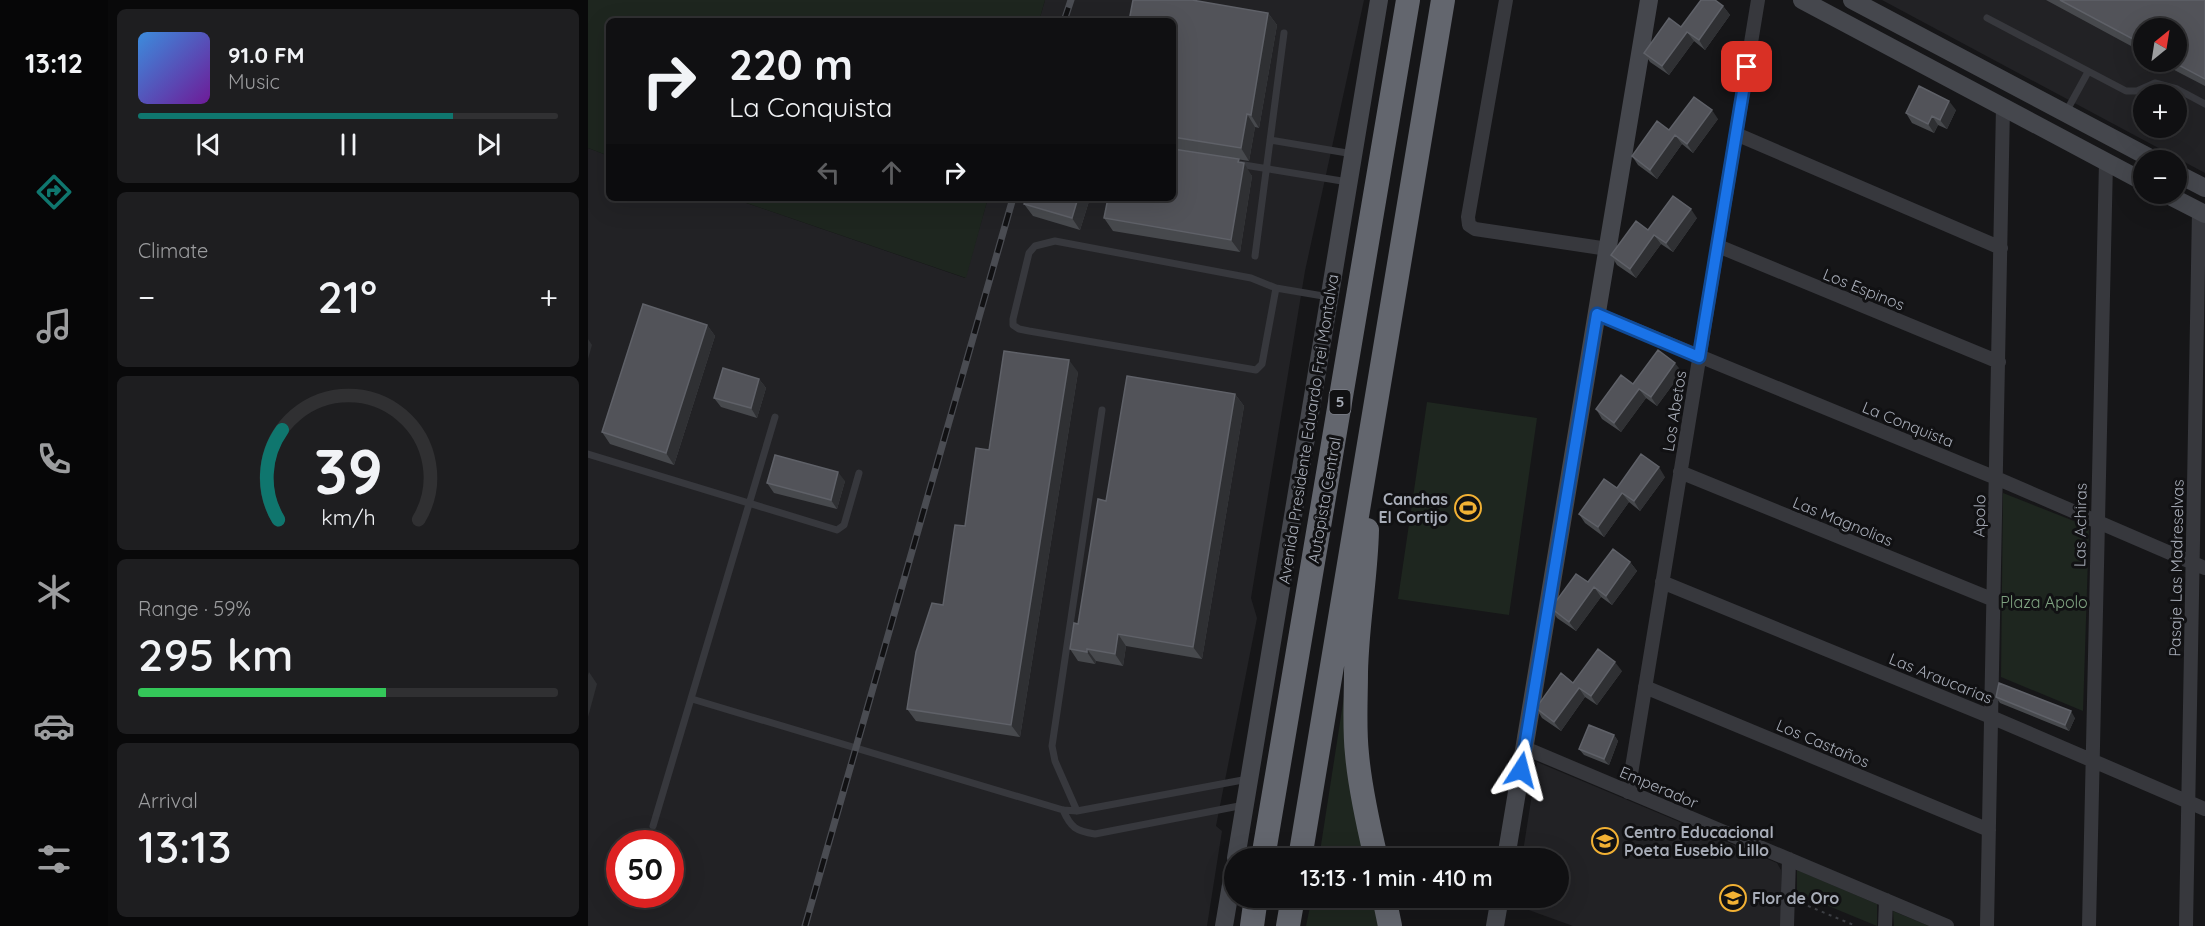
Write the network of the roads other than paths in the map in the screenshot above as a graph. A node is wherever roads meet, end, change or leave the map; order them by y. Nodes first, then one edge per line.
1 (1379, 0) edge
2 (1408, 0) edge
3 (1443, 0) edge
4 (1506, 0) edge
5 (1649, 0) edge
6 (1758, 0) edge
7 (1802, 0) edge
8 (1852, 0) edge
9 (1987, 18) dead end
10 (1284, 33) dead end
11 (1944, 50) junction
12 (1934, 70) junction
13 (2088, 72) junction
14 (2205, 104) edge
15 (2003, 106) junction
16 (2066, 114) junction
17 (1736, 134) junction
18 (1270, 140) junction
19 (2135, 150) edge
20 (1353, 154) junction
21 (2106, 162) junction
22 (1232, 163) edge
23 (1267, 168) junction
24 (2133, 176) edge
25 (2187, 179) edge
26 (1348, 182) junction
27 (2205, 188) edge
28 (2185, 204) edge
29 (2202, 213) edge
30 (1718, 246) junction
31 (2001, 248) junction
32 (1608, 249) junction
33 (1255, 256) dead end
34 (1276, 288) junction
35 (1329, 297) junction
36 (1597, 314) junction
37 (1699, 357) junction
38 (1999, 362) junction
39 (1102, 410) dead end
40 (775, 417) dead end
41 (588, 454) edge
42 (1365, 465) junction
43 (1680, 472) junction
44 (859, 473) dead end
45 (1996, 478) junction
46 (748, 504) junction
47 (2097, 523) junction
48 (2199, 566) edge
49 (1662, 582) junction
50 (1994, 600) junction
51 (1645, 687) junction
52 (692, 699) junction
53 (1991, 717) junction
54 (1525, 748) junction
55 (2092, 760) junction
56 (1250, 779) junction
57 (1628, 792) junction
58 (2187, 802) junction
59 (1245, 805) junction
60 (2205, 809) edge
61 (1063, 810) junction
62 (1077, 811) junction
63 (653, 826) dead end
64 (1989, 830) junction
65 (1238, 848) edge
66 (1265, 848) edge
67 (1302, 848) edge
68 (1374, 848) edge
69 (1508, 848) edge
70 (1789, 859) junction
71 (1886, 900) junction
72 (1227, 908) edge
73 (1254, 908) edge
74 (1291, 908) edge
75 (1386, 908) edge
76 (1498, 908) edge
77 (1224, 926) edge
78 (1252, 926) edge
79 (1288, 926) edge
80 (1390, 926) edge
81 (1495, 926) edge
82 (1787, 926) edge
83 (1886, 926) edge
84 (1947, 926) edge
85 (1987, 926) edge
86 (2089, 926) edge
87 (2186, 926) edge

1 - 20 main road, Avenida Presidente Eduardo Frei Montalva
2 - 66 highway, Autopista Central / 5
3 - 42 highway, Autopista Central / 5
4 - 32 street
5 - 32 main road
6 - 17 street, Los Abetos
7 - 12 main road
8 - 11 main road
9 - 13 lane
10 - 18 lane
11 - 12 main road
11 - 16 main road
12 - 15 main road
13 - 14 lane
13 - 16 lane
15 - 21 main road
15 - 31 street, Apolo
16 - 19 main road
17 - 30 street, Los Abetos
17 - 31 street
18 - 20 lane
18 - 23 lane
20 - 26 main road, Avenida Presidente Eduardo Frei Montalva
21 - 24 main road
21 - 47 street, Las Achiras
22 - 23 lane
23 - 26 lane
23 - 33 lane
25 - 27 main road
26 - 35 main road, Avenida Presidente Eduardo Frei Montalva
28 - 29 main road
29 - 48 street, Pasaje Las Madreselvas
30 - 37 street, Los Abetos
30 - 38 street, Los Espinos
31 - 38 street, Apolo
32 - 36 main road
34 - 34 lane
34 - 35 lane
35 - 56 main road, Avenida Presidente Eduardo Frei Montalva
36 - 37 street, La Conquista
36 - 54 main road
37 - 43 street, Los Abetos
37 - 45 street, La Conquista
38 - 45 street, Apolo
39 - 62 lane
40 - 46 lane
41 - 46 lane
42 - 67 highway, Autopista Central / 5
42 - 68 highway
43 - 49 street, Los Abetos
43 - 50 street, Las Magnolias
44 - 46 lane
45 - 47 street, La Conquista
45 - 50 street, Apolo
46 - 52 lane
47 - 48 street, La Conquista
47 - 55 street, Las Achiras
48 - 58 street, Pasaje Las Madreselvas
49 - 51 street, Los Abetos
49 - 53 street, Las Araucarias
50 - 53 street, Apolo
51 - 57 street, Los Abetos
51 - 64 street, Los Castaños
52 - 61 lane
52 - 63 lane
53 - 55 street, Las Araucarias
53 - 64 street, Apolo
54 - 57 street, Emperador
54 - 69 main road
55 - 58 street, Las Araucarias
55 - 86 street, Las Achiras
56 - 59 main road, Avenida Presidente Eduardo Frei Montalva
56 - 62 lane
57 - 70 street, Emperador
58 - 60 street, Las Araucarias
58 - 87 street, Pasaje Las Madreselvas
59 - 61 lane
59 - 65 main road, Avenida Presidente Eduardo Frei Montalva
61 - 62 lane
64 - 85 street, Apolo
70 - 71 street, Emperador
70 - 82 street
71 - 83 street
71 - 84 street, Emperador
72 - 77 main road
73 - 78 highway
74 - 79 highway
75 - 80 highway
76 - 81 main road

